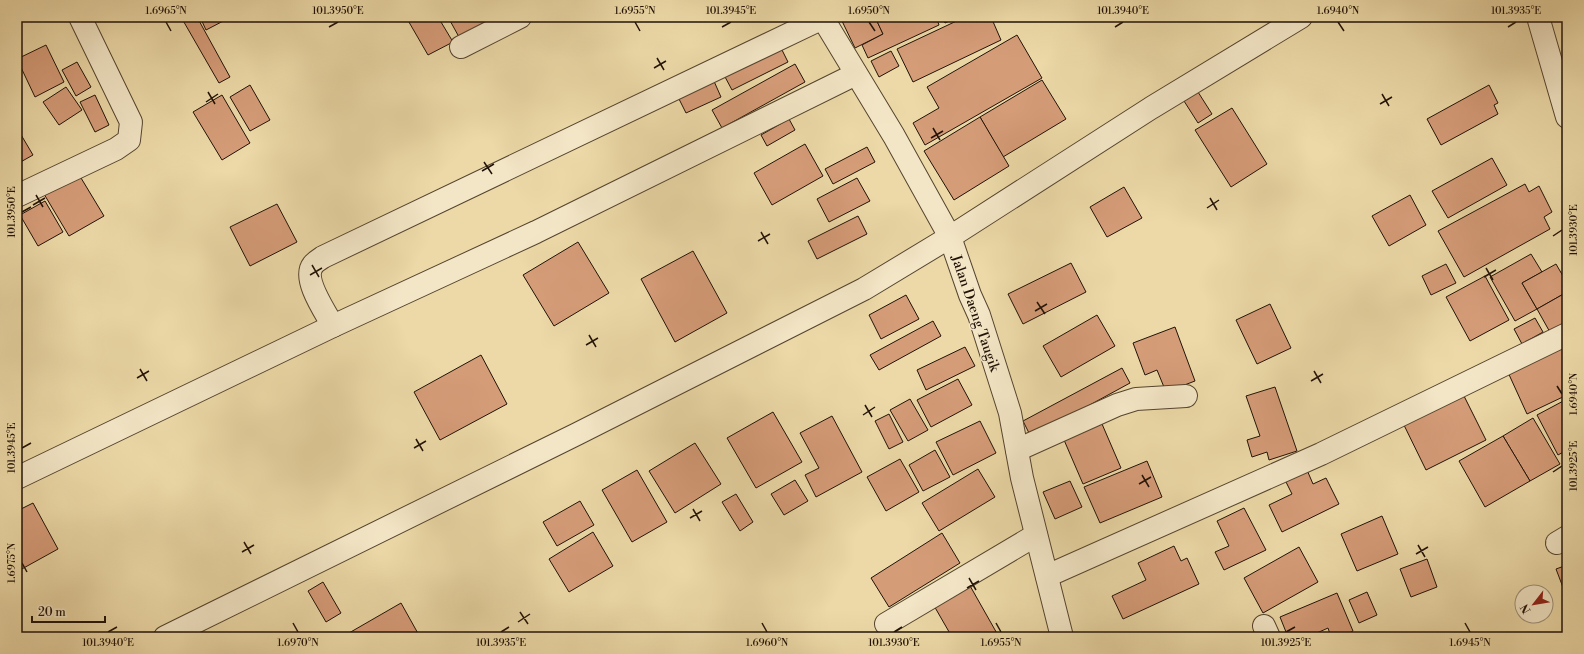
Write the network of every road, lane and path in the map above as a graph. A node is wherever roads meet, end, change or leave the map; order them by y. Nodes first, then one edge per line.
1 (80, 17) edge
2 (520, 17) edge
3 (823, 17) edge
4 (1301, 17) edge
5 (1538, 17) edge
6 (461, 47) dead end
7 (856, 74) junction
8 (1567, 117) edge
9 (17, 196) edge
10 (950, 237) junction
11 (333, 326) junction
12 (1567, 334) edge
13 (1186, 396) dead end
14 (1017, 450) junction
15 (17, 478) edge
16 (1036, 535) junction
17 (1047, 576) junction
18 (886, 624) dead end
19 (165, 637) edge
20 (1062, 637) edge

1 - 9 street
2 - 6 street
3 - 7 street, Jalan Daeng Taugik
3 - 11 street
4 - 10 street
5 - 8 street
7 - 10 street, Jalan Daeng Taugik
7 - 11 street
10 - 14 street, Jalan Daeng Taugik
10 - 19 street
11 - 15 street
12 - 17 street
13 - 14 street
14 - 16 street, Jalan Daeng Taugik
16 - 17 street, Jalan Daeng Taugik
16 - 18 street
17 - 20 street, Jalan Daeng Taugik

